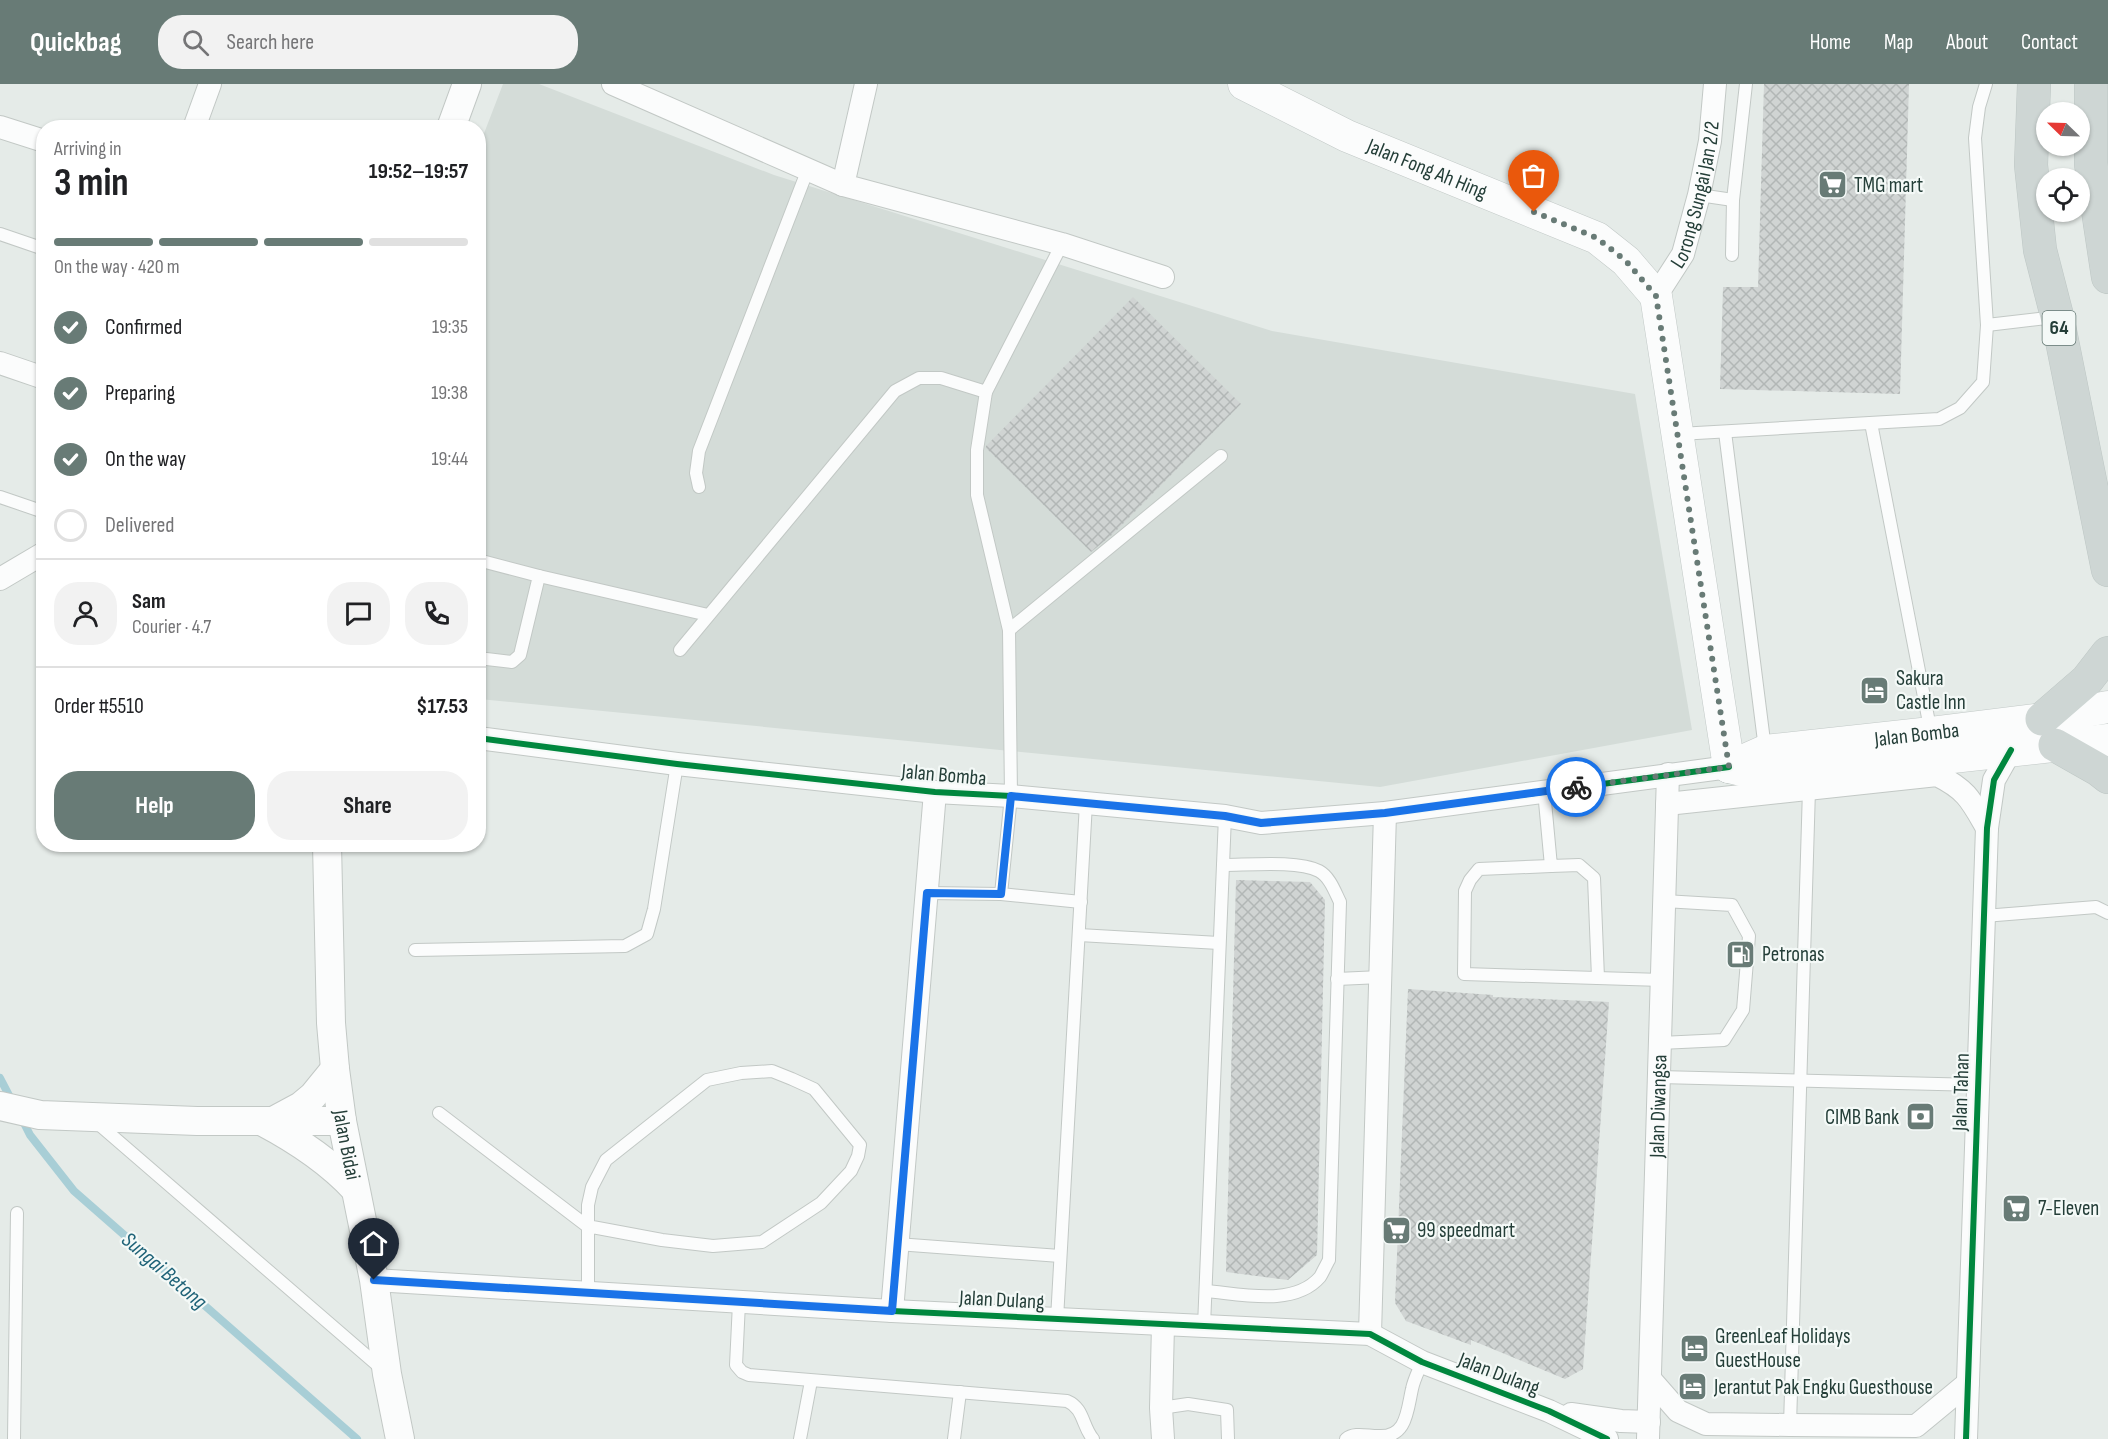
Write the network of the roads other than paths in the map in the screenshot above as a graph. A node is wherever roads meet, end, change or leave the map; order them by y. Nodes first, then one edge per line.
1 (210, 84) edge
2 (467, 84) edge
3 (614, 84) edge
4 (866, 84) edge
5 (1244, 84) edge
6 (1715, 84) edge
7 (1746, 84) edge
8 (1986, 84) edge
9 (2034, 84) edge
10 (2091, 84) edge
11 (197, 120) edge
12 (454, 120) edge
13 (0, 127) edge
14 (36, 138) edge
15 (808, 169) junction
16 (843, 185) junction
17 (1700, 195) junction
18 (1733, 200) junction
19 (0, 234) edge
20 (1062, 244) junction
21 (36, 246) edge
22 (1732, 255) dead end
23 (1163, 277) dead end
24 (2108, 277) edge
25 (1656, 296) junction
26 (2057, 316) junction
27 (1987, 325) junction
28 (0, 363) edge
29 (36, 375) edge
30 (986, 392) junction
31 (1871, 423) junction
32 (1725, 432) junction
33 (1678, 435) junction
34 (1221, 456) dead end
35 (699, 487) dead end
36 (0, 497) edge
37 (36, 509) edge
38 (36, 558) edge
39 (486, 562) edge
40 (2108, 570) edge
41 (539, 576) junction
42 (0, 579) edge
43 (708, 615) junction
44 (1010, 630) junction
45 (680, 650) dead end
46 (2108, 653) edge
47 (486, 659) edge
48 (2108, 707) edge
49 (2048, 732) junction
50 (1931, 734) junction
51 (486, 739) edge
52 (2108, 740) edge
53 (2011, 750) junction
54 (1765, 751) junction
55 (677, 764) junction
56 (1729, 767) junction
57 (1668, 774) junction
58 (2108, 777) edge
59 (1809, 789) junction
60 (1544, 791) junction
61 (935, 792) junction
62 (1011, 796) junction
63 (1086, 803) junction
64 (1667, 804) junction
65 (1385, 813) junction
66 (1225, 816) junction
67 (1987, 828) junction
68 (327, 852) edge
69 (1223, 865) junction
70 (1551, 866) junction
71 (927, 893) junction
72 (1001, 894) junction
73 (1664, 901) junction
74 (1081, 902) junction
75 (2108, 913) edge
76 (1984, 916) junction
77 (1079, 935) junction
78 (1219, 943) junction
79 (415, 950) dead end
80 (1381, 977) junction
81 (1598, 978) junction
82 (1337, 979) junction
83 (1662, 980) junction
84 (1660, 1043) junction
85 (335, 1069) junction
86 (1659, 1077) junction
87 (1800, 1081) junction
88 (1978, 1085) junction
89 (0, 1106) edge
90 (439, 1113) dead end
91 (91, 1117) junction
92 (267, 1121) junction
93 (342, 1121) junction
94 (354, 1189) junction
95 (17, 1212) dead end
96 (587, 1226) junction
97 (897, 1244) junction
98 (1060, 1256) junction
99 (374, 1280) junction
100 (1206, 1291) junction
101 (588, 1293) junction
102 (739, 1303) junction
103 (892, 1311) junction
104 (1057, 1319) junction
105 (1163, 1325) junction
106 (1204, 1326) junction
107 (1370, 1334) junction
108 (1422, 1362) junction
109 (387, 1374) junction
110 (1650, 1379) junction
111 (811, 1381) junction
112 (1968, 1383) junction
113 (960, 1392) junction
114 (1161, 1408) junction
115 (1549, 1411) junction
116 (1790, 1425) junction
117 (1648, 1431) edge
118 (14, 1439) edge
119 (400, 1439) edge
120 (800, 1439) edge
121 (954, 1439) edge
122 (1093, 1439) edge
123 (1163, 1439) edge
124 (1228, 1439) edge
125 (1346, 1439) edge
126 (1607, 1439) edge
127 (1966, 1439) edge

1 - 11 street
2 - 12 street
3 - 15 street
4 - 16 street
5 - 25 main road, Jalan Fong Ah Hing
6 - 17 street, Lorong Sungai Jan 2/2
7 - 18 lane
8 - 27 lane
9 - 26 main road, 64
10 - 24 main road
13 - 14 street
15 - 16 street
15 - 35 lane
16 - 20 street
17 - 18 lane
17 - 25 street, Lorong Sungai Jan 2/2
18 - 22 lane
19 - 21 lane
20 - 23 street
20 - 30 lane
25 - 33 main road
26 - 27 lane
26 - 40 main road, 64
27 - 31 lane
28 - 29 street
30 - 43 lane
30 - 44 lane
31 - 32 lane
31 - 50 lane
32 - 33 lane
32 - 54 lane
33 - 56 main road
34 - 44 lane
36 - 37 lane
38 - 42 street
39 - 41 lane
41 - 43 lane
41 - 47 lane
43 - 45 lane
44 - 62 lane
46 - 49 main road
48 - 49 main road, Jalan Bomba
49 - 50 main road, Jalan Bomba
49 - 52 main road, Jalan Bomba
49 - 53 main road, Jalan Bomba
49 - 58 main road
50 - 54 main road, Jalan Bomba
51 - 55 street, Jalan Bomba
53 - 56 main road, Jalan Bomba
53 - 67 street, Jalan Tahan
54 - 56 main road, Jalan Bomba
55 - 61 street, Jalan Bomba
55 - 79 lane
56 - 57 street, Jalan Bomba
57 - 60 street, Jalan Bomba
57 - 64 street, Jalan Diwangsa
59 - 64 street
59 - 67 street
59 - 87 lane
60 - 65 street, Jalan Bomba
60 - 70 lane
61 - 62 street, Jalan Bomba
61 - 71 street
62 - 63 street, Jalan Bomba
62 - 72 lane
63 - 66 street, Jalan Bomba
63 - 74 lane
64 - 73 street, Jalan Diwangsa
65 - 66 street, Jalan Bomba
65 - 80 street
66 - 69 lane
67 - 76 street, Jalan Tahan
68 - 85 street, Jalan Bidai
69 - 78 lane
69 - 82 lane
70 - 81 lane
70 - 81 lane
71 - 72 lane
71 - 97 street
72 - 74 lane
73 - 83 street, Jalan Diwangsa
73 - 84 lane
74 - 77 lane
75 - 76 lane
76 - 88 street, Jalan Tahan
77 - 78 lane
77 - 98 lane
78 - 100 lane
80 - 82 lane
80 - 107 street
81 - 83 lane
82 - 100 lane
83 - 84 street, Jalan Diwangsa
84 - 86 street, Jalan Diwangsa
85 - 92 street
85 - 93 street, Jalan Bidai
86 - 87 lane
86 - 110 street, Jalan Diwangsa
87 - 88 lane
87 - 116 lane
88 - 112 street, Jalan Tahan
89 - 91 street
90 - 96 lane
91 - 92 street
91 - 109 lane
92 - 93 street
92 - 94 street
93 - 94 street, Jalan Bidai
94 - 99 street, Jalan Bidai
95 - 118 lane
96 - 96 lane
96 - 101 lane
97 - 98 lane
97 - 103 street
98 - 104 lane
99 - 101 street, Jalan Dulang
99 - 109 street, Jalan Bidai
100 - 106 lane
101 - 102 street, Jalan Dulang
102 - 103 street, Jalan Dulang
102 - 111 lane
103 - 104 street, Jalan Dulang
104 - 105 street, Jalan Dulang
105 - 106 street, Jalan Dulang
105 - 114 street
106 - 107 street, Jalan Dulang
107 - 108 street, Jalan Dulang
108 - 115 street, Jalan Dulang
108 - 125 lane
109 - 119 street, Jalan Bidai
110 - 116 street
110 - 117 street, Jalan Diwangsa
111 - 113 lane
111 - 120 lane
112 - 116 street
112 - 127 street, Jalan Tahan
113 - 121 lane
113 - 122 lane
114 - 123 street
114 - 124 lane
115 - 117 street, Jalan Dulang
115 - 126 street, Jalan Dulang

